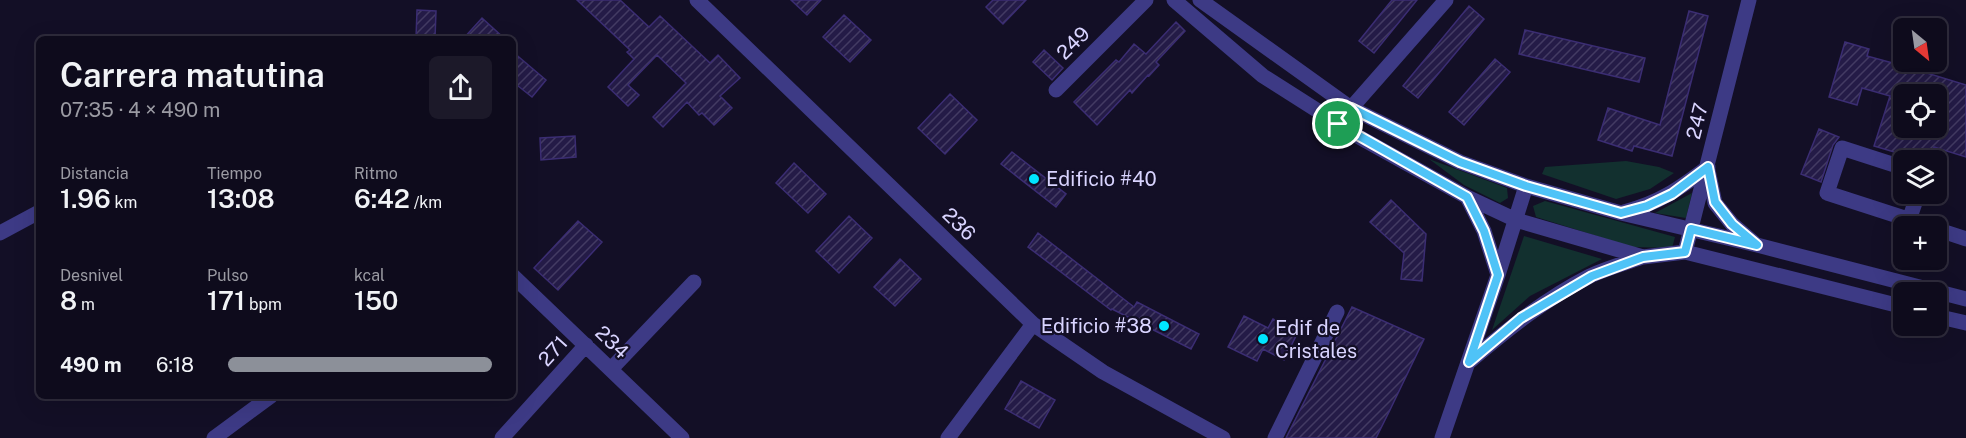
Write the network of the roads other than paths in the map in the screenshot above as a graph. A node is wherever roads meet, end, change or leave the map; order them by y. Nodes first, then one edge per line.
1 (697, 0) edge
2 (1146, 0) edge
3 (1174, 0) edge
4 (1200, 0) edge
5 (1446, 0) edge
6 (1749, 0) edge
7 (1056, 90) dead end
8 (1351, 108) junction
9 (1338, 124) junction
10 (1893, 164) edge
11 (1708, 167) junction
12 (1526, 186) junction
13 (1467, 197) junction
14 (1621, 213) junction
15 (36, 214) edge
16 (1897, 216) edge
17 (1516, 220) junction
18 (1691, 229) junction
19 (0, 233) edge
20 (1947, 233) edge
21 (1966, 239) edge
22 (1757, 245) junction
23 (1685, 252) junction
24 (1643, 257) junction
25 (1498, 275) junction
26 (516, 279) edge
27 (694, 282) dead end
28 (1966, 298) edge
29 (1893, 304) edge
30 (1337, 312) dead end
31 (1947, 319) edge
32 (1966, 323) edge
33 (1033, 324) junction
34 (586, 345) junction
35 (1469, 362) junction
36 (611, 369) junction
37 (267, 399) edge
38 (678, 437) edge
39 (214, 438) edge
40 (502, 438) edge
41 (948, 438) edge
42 (1223, 438) edge
43 (1275, 438) edge
44 (1443, 438) edge

1 - 33 street, 236
2 - 7 street, 249
3 - 9 street
4 - 8 street
5 - 8 street
6 - 11 street, 247
8 - 9 street
8 - 12 street
9 - 13 street
10 - 16 street
11 - 14 street
11 - 18 street, 247
11 - 22 street
12 - 14 street
12 - 17 street
13 - 17 street
13 - 25 street
14 - 18 street
15 - 19 street
17 - 24 street
17 - 25 street
18 - 22 street
18 - 23 street, 247
20 - 21 street
22 - 28 street
23 - 24 street
23 - 29 street
24 - 35 street
25 - 35 street
26 - 34 street, 234
27 - 36 street
30 - 43 street
31 - 32 street
33 - 41 street
33 - 42 street, 236
34 - 36 street, 234
34 - 40 street, 271
35 - 44 street
36 - 38 street, 234
37 - 39 street

